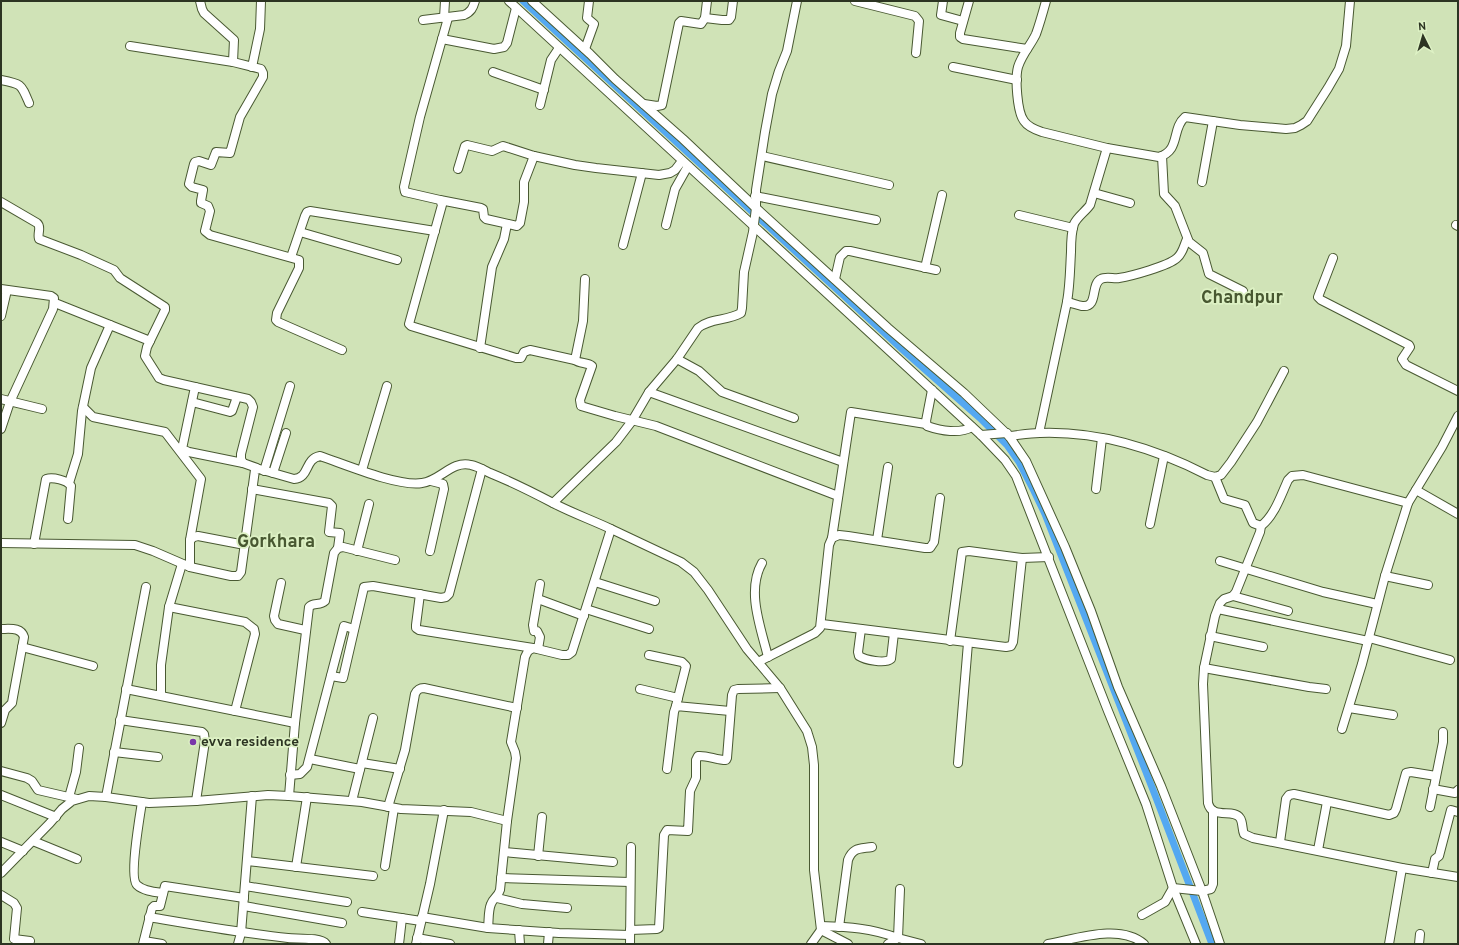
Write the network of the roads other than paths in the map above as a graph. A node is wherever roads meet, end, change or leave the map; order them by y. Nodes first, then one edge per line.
1 (200, 1) edge
2 (261, 1) edge
3 (445, 1) edge
4 (475, 1) edge
5 (509, 1) edge
6 (532, 1) edge
7 (589, 1) edge
8 (708, 1) edge
9 (733, 1) edge
10 (797, 1) edge
11 (855, 1) edge
12 (943, 1) edge
13 (969, 1) edge
14 (1046, 1) edge
15 (1350, 1) edge
16 (516, 8) junction
17 (446, 18) junction
18 (705, 18) junction
19 (423, 20) dead end
20 (963, 21) junction
21 (442, 39) junction
22 (130, 46) dead end
23 (559, 48) junction
24 (585, 49) junction
25 (1027, 50) junction
26 (916, 53) dead end
27 (233, 62) junction
28 (252, 66) junction
29 (953, 67) dead end
30 (493, 72) dead end
31 (1, 80) edge
32 (1017, 80) junction
33 (544, 90) junction
34 (29, 103) dead end
35 (643, 104) junction
36 (540, 105) dead end
37 (1213, 121) junction
38 (1108, 148) junction
39 (534, 156) junction
40 (762, 156) junction
41 (1162, 156) junction
42 (685, 164) junction
43 (458, 169) dead end
44 (642, 173) junction
45 (1202, 182) dead end
46 (889, 185) dead end
47 (1094, 193) junction
48 (942, 195) dead end
49 (755, 196) junction
50 (440, 200) junction
51 (1, 202) edge
52 (1130, 203) dead end
53 (756, 208) junction
54 (1019, 215) dead end
55 (876, 220) dead end
56 (508, 224) junction
57 (666, 225) dead end
58 (753, 226) junction
59 (1073, 228) junction
60 (300, 232) junction
61 (434, 232) junction
62 (1187, 239) junction
63 (623, 245) dead end
64 (291, 257) junction
65 (1333, 258) dead end
66 (397, 260) dead end
67 (924, 268) junction
68 (936, 270) dead end
69 (585, 279) dead end
70 (835, 279) junction
71 (4, 289) edge
72 (1243, 291) dead end
73 (1067, 302) junction
74 (55, 303) junction
75 (1, 316) edge
76 (110, 325) junction
77 (150, 341) junction
78 (480, 348) junction
79 (342, 350) dead end
80 (677, 358) junction
81 (575, 360) junction
82 (1284, 371) dead end
83 (290, 386) dead end
84 (387, 386) dead end
85 (195, 387) junction
86 (932, 390) junction
87 (1458, 391) edge
88 (649, 392) junction
89 (236, 397) junction
90 (1, 399) edge
91 (10, 402) junction
92 (192, 402) junction
93 (83, 407) junction
94 (42, 409) dead end
95 (1458, 416) edge
96 (794, 418) dead end
97 (632, 421) junction
98 (926, 424) junction
99 (972, 427) junction
100 (1, 429) edge
101 (286, 433) dead end
102 (1039, 433) junction
103 (1006, 434) junction
104 (983, 435) junction
105 (1102, 438) junction
106 (1164, 456) junction
107 (843, 462) junction
108 (243, 463) junction
109 (888, 467) dead end
110 (482, 469) junction
111 (260, 470) junction
112 (362, 470) junction
113 (273, 473) junction
114 (1215, 477) junction
115 (431, 481) junction
116 (69, 483) junction
117 (252, 489) junction
118 (1096, 489) dead end
119 (1416, 490) junction
120 (838, 496) junction
121 (940, 498) dead end
122 (1408, 502) junction
123 (553, 503) junction
124 (368, 504) dead end
125 (1458, 514) edge
126 (68, 520) dead end
127 (1150, 524) dead end
128 (1261, 526) junction
129 (611, 528) junction
130 (832, 538) junction
131 (190, 540) junction
132 (877, 540) junction
133 (1, 544) edge
134 (34, 544) junction
135 (245, 545) junction
136 (338, 548) junction
137 (358, 551) junction
138 (430, 551) dead end
139 (1022, 558) junction
140 (1049, 558) junction
141 (395, 560) dead end
142 (1220, 561) dead end
143 (762, 563) dead end
144 (186, 565) junction
145 (1246, 570) junction
146 (1385, 576) junction
147 (594, 582) junction
148 (281, 583) dead end
149 (540, 584) dead end
150 (1428, 585) dead end
151 (146, 587) dead end
152 (420, 594) junction
153 (1232, 596) junction
154 (538, 599) junction
155 (655, 601) dead end
156 (1378, 604) junction
157 (169, 607) junction
158 (1218, 609) junction
159 (1288, 611) dead end
160 (585, 612) junction
161 (822, 624) junction
162 (1, 629) edge
163 (354, 629) junction
164 (649, 629) dead end
165 (861, 629) junction
166 (305, 630) junction
167 (894, 633) junction
168 (1210, 636) junction
169 (1368, 640) junction
170 (950, 641) junction
171 (968, 643) junction
172 (22, 648) junction
173 (1263, 648) dead end
174 (535, 649) junction
175 (649, 655) dead end
176 (768, 657) junction
177 (1450, 660) dead end
178 (758, 662) junction
179 (93, 666) dead end
180 (1204, 668) junction
181 (331, 676) junction
182 (780, 688) junction
183 (126, 689) junction
184 (640, 689) dead end
185 (1326, 689) dead end
186 (161, 695) junction
187 (677, 702) junction
188 (4, 705) edge
189 (517, 708) junction
190 (1349, 708) junction
191 (235, 710) junction
192 (730, 711) junction
193 (1394, 715) dead end
194 (373, 718) dead end
195 (120, 720) junction
196 (1, 723) edge
197 (295, 723) junction
198 (1342, 729) dead end
199 (1443, 732) dead end
200 (79, 748) dead end
201 (114, 752) junction
202 (158, 757) dead end
203 (310, 760) junction
204 (958, 763) dead end
205 (361, 766) junction
206 (667, 768) dead end
207 (400, 769) junction
208 (1, 771) edge
209 (290, 775) junction
210 (1436, 776) junction
211 (1433, 789) junction
212 (1458, 790) edge
213 (1, 795) edge
214 (252, 796) junction
215 (289, 796) junction
216 (106, 797) junction
217 (307, 797) junction
218 (73, 798) junction
219 (196, 801) junction
220 (352, 801) junction
221 (142, 802) junction
222 (1327, 802) junction
223 (1430, 807) dead end
224 (391, 808) junction
225 (444, 810) junction
226 (1213, 811) junction
227 (1458, 812) edge
228 (56, 817) junction
229 (542, 817) dead end
230 (507, 821) junction
231 (32, 841) junction
232 (1, 842) edge
233 (1280, 842) junction
234 (632, 847) dead end
235 (872, 847) dead end
236 (1318, 850) junction
237 (23, 851) junction
238 (504, 852) junction
239 (538, 856) junction
240 (77, 859) dead end
241 (247, 861) junction
242 (613, 862) dead end
243 (385, 866) dead end
244 (296, 867) junction
245 (1402, 868) junction
246 (1, 873) edge
247 (1432, 873) junction
248 (373, 876) dead end
249 (1458, 877) edge
250 (501, 878) junction
251 (630, 882) junction
252 (245, 886) junction
253 (1175, 888) junction
254 (900, 889) dead end
255 (1198, 890) junction
256 (163, 893) junction
257 (1, 895) edge
258 (497, 898) junction
259 (244, 902) junction
260 (347, 902) dead end
261 (568, 908) dead end
262 (362, 912) dead end
263 (1142, 915) dead end
264 (149, 917) junction
265 (402, 918) junction
266 (421, 919) junction
267 (342, 923) dead end
268 (839, 927) junction
269 (488, 928) junction
270 (519, 930) junction
271 (821, 930) junction
272 (549, 932) junction
273 (630, 932) junction
274 (241, 933) junction
275 (1420, 934) dead end
276 (898, 938) junction
277 (278, 940) edge
278 (416, 941) edge
279 (144, 942) edge
280 (29, 944) edge
281 (162, 944) edge
282 (238, 944) edge
283 (326, 944) edge
284 (399, 944) edge
285 (450, 944) edge
286 (520, 944) edge
287 (548, 944) edge
288 (630, 944) edge
289 (811, 944) edge
290 (820, 944) edge
291 (848, 944) edge
292 (888, 944) edge
293 (921, 944) edge
294 (1048, 944) edge
295 (1144, 944) edge
296 (1196, 944) edge
297 (1220, 944) edge
298 (1389, 944) edge
299 (1419, 944) edge

1 - 27 street
2 - 28 street
3 - 17 street
4 - 17 street
5 - 16 street
6 - 24 street
7 - 24 street
8 - 18 street
9 - 18 street
10 - 40 street
11 - 26 street
12 - 20 street
13 - 20 street
14 - 25 street
15 - 37 street
16 - 21 street
16 - 23 street
17 - 19 street
17 - 21 street
18 - 35 street
20 - 25 street
21 - 50 street
22 - 27 street
23 - 33 street
23 - 42 street
24 - 35 street
25 - 32 street
27 - 28 street
28 - 64 street
29 - 32 street
30 - 33 street
31 - 34 street
32 - 38 street
33 - 36 street
35 - 53 street
37 - 41 street
37 - 45 street
38 - 41 street
38 - 47 street
39 - 43 street
39 - 44 street
39 - 56 street
40 - 46 street
40 - 49 street
41 - 62 street
42 - 44 street
42 - 57 street
42 - 58 street
44 - 63 street
47 - 52 street
47 - 59 street
48 - 67 street
49 - 53 street
49 - 55 street
50 - 56 street
50 - 61 street
51 - 77 street
53 - 58 street
53 - 70 street
54 - 59 street
56 - 78 street
58 - 80 street
58 - 86 street
59 - 73 street
60 - 61 street
60 - 64 street
60 - 66 street
61 - 78 street
62 - 72 street
62 - 73 street
64 - 79 street
65 - 87 street
67 - 68 street
67 - 70 street
69 - 81 street
70 - 103 street
71 - 74 street
71 - 75 street
73 - 102 street
74 - 76 street
74 - 91 street
76 - 77 street
76 - 93 street
77 - 85 street
78 - 81 street
80 - 88 street
80 - 96 street
81 - 97 street
82 - 114 street
83 - 111 street
84 - 112 street
85 - 89 street
85 - 92 street
86 - 98 street
86 - 99 street
88 - 97 street
88 - 107 street
89 - 92 street
89 - 108 street
90 - 91 street
91 - 94 street
91 - 100 street
92 - 108 street
93 - 116 street
93 - 131 street
95 - 119 street
97 - 120 street
97 - 123 street
98 - 99 street
98 - 107 street
99 - 104 street
101 - 113 street
102 - 103 street
102 - 105 street
103 - 104 street
103 - 255 street
104 - 140 street
105 - 106 street
105 - 118 street
106 - 114 street
106 - 127 street
107 - 120 street
108 - 111 street
109 - 132 street
110 - 115 street
110 - 123 street
110 - 152 street
111 - 113 street
111 - 117 street
112 - 113 street
112 - 115 street
114 - 128 street
115 - 138 street
116 - 126 street
116 - 134 street
117 - 135 street
117 - 136 street
119 - 122 street
119 - 125 street
120 - 130 street
121 - 132 street
122 - 128 street
122 - 146 street
123 - 129 street
124 - 137 street
128 - 145 street
129 - 147 street
129 - 178 street
130 - 132 street
130 - 161 street
131 - 135 street
131 - 144 street
133 - 134 street
134 - 144 street
135 - 144 street
136 - 137 street
136 - 166 street
137 - 141 street
139 - 140 street
139 - 170 street
139 - 171 street
140 - 253 street
142 - 145 street
143 - 176 street
144 - 157 street
145 - 153 street
145 - 156 street
146 - 150 street
146 - 156 street
147 - 155 street
147 - 160 street
148 - 166 street
149 - 154 street
151 - 183 street
152 - 163 street
152 - 174 street
153 - 158 street
153 - 159 street
154 - 160 street
154 - 174 street
156 - 169 street
157 - 186 street
157 - 191 street
158 - 168 street
158 - 169 street
160 - 164 street
160 - 174 street
161 - 165 street
161 - 176 street
162 - 172 street
163 - 181 street
163 - 181 street
165 - 167 street
165 - 167 street
166 - 197 street
167 - 170 street
168 - 173 street
168 - 180 street
169 - 177 street
169 - 190 street
170 - 171 street
171 - 204 street
172 - 179 street
172 - 188 street
174 - 189 street
175 - 187 street
176 - 178 street
178 - 182 street
180 - 185 street
180 - 226 street
181 - 203 street
182 - 192 street
182 - 271 street
183 - 186 street
183 - 195 street
184 - 187 street
186 - 191 street
187 - 192 street
187 - 206 street
188 - 196 street
189 - 207 street
189 - 230 street
190 - 193 street
190 - 198 street
191 - 197 street
192 - 273 street
194 - 205 street
195 - 201 street
195 - 219 street
197 - 209 street
199 - 210 street
200 - 218 street
201 - 202 street
201 - 216 street
203 - 205 street
203 - 209 street
205 - 207 street
205 - 220 street
207 - 224 street
208 - 218 street
209 - 215 street
210 - 211 street
210 - 222 street
211 - 212 street
211 - 223 street
213 - 228 street
214 - 215 street
214 - 219 street
214 - 241 street
215 - 217 street
216 - 218 street
216 - 221 street
217 - 220 street
217 - 244 street
218 - 228 street
219 - 221 street
220 - 224 street
221 - 256 street
222 - 233 street
222 - 236 street
224 - 225 street
224 - 243 street
225 - 230 street
225 - 266 street
226 - 233 street
226 - 255 street
227 - 247 street
228 - 231 street
229 - 239 street
230 - 238 street
231 - 237 street
231 - 240 street
232 - 237 street
233 - 236 street
234 - 251 street
235 - 268 street
236 - 245 street
237 - 246 street
238 - 239 street
238 - 250 street
239 - 242 street
241 - 244 street
241 - 252 street
244 - 248 street
245 - 247 street
245 - 298 street
247 - 249 street
250 - 251 street
250 - 258 street
251 - 273 street
252 - 259 street
252 - 260 street
253 - 255 street
253 - 263 street
253 - 296 street
254 - 276 street
255 - 297 street
256 - 259 street
256 - 264 street
257 - 280 street
258 - 261 street
258 - 269 street
259 - 267 street
259 - 274 street
262 - 265 street
264 - 274 street
264 - 279 street
265 - 266 street
265 - 284 street
266 - 269 street
266 - 278 street
268 - 271 street
268 - 276 street
269 - 270 street
270 - 272 street
270 - 286 street
271 - 289 street
271 - 290 street
271 - 291 street
272 - 273 street
272 - 287 street
273 - 288 street
274 - 277 street
274 - 282 street
275 - 299 street
276 - 292 street
276 - 293 street
277 - 283 street
278 - 285 street
279 - 281 street
294 - 295 street

